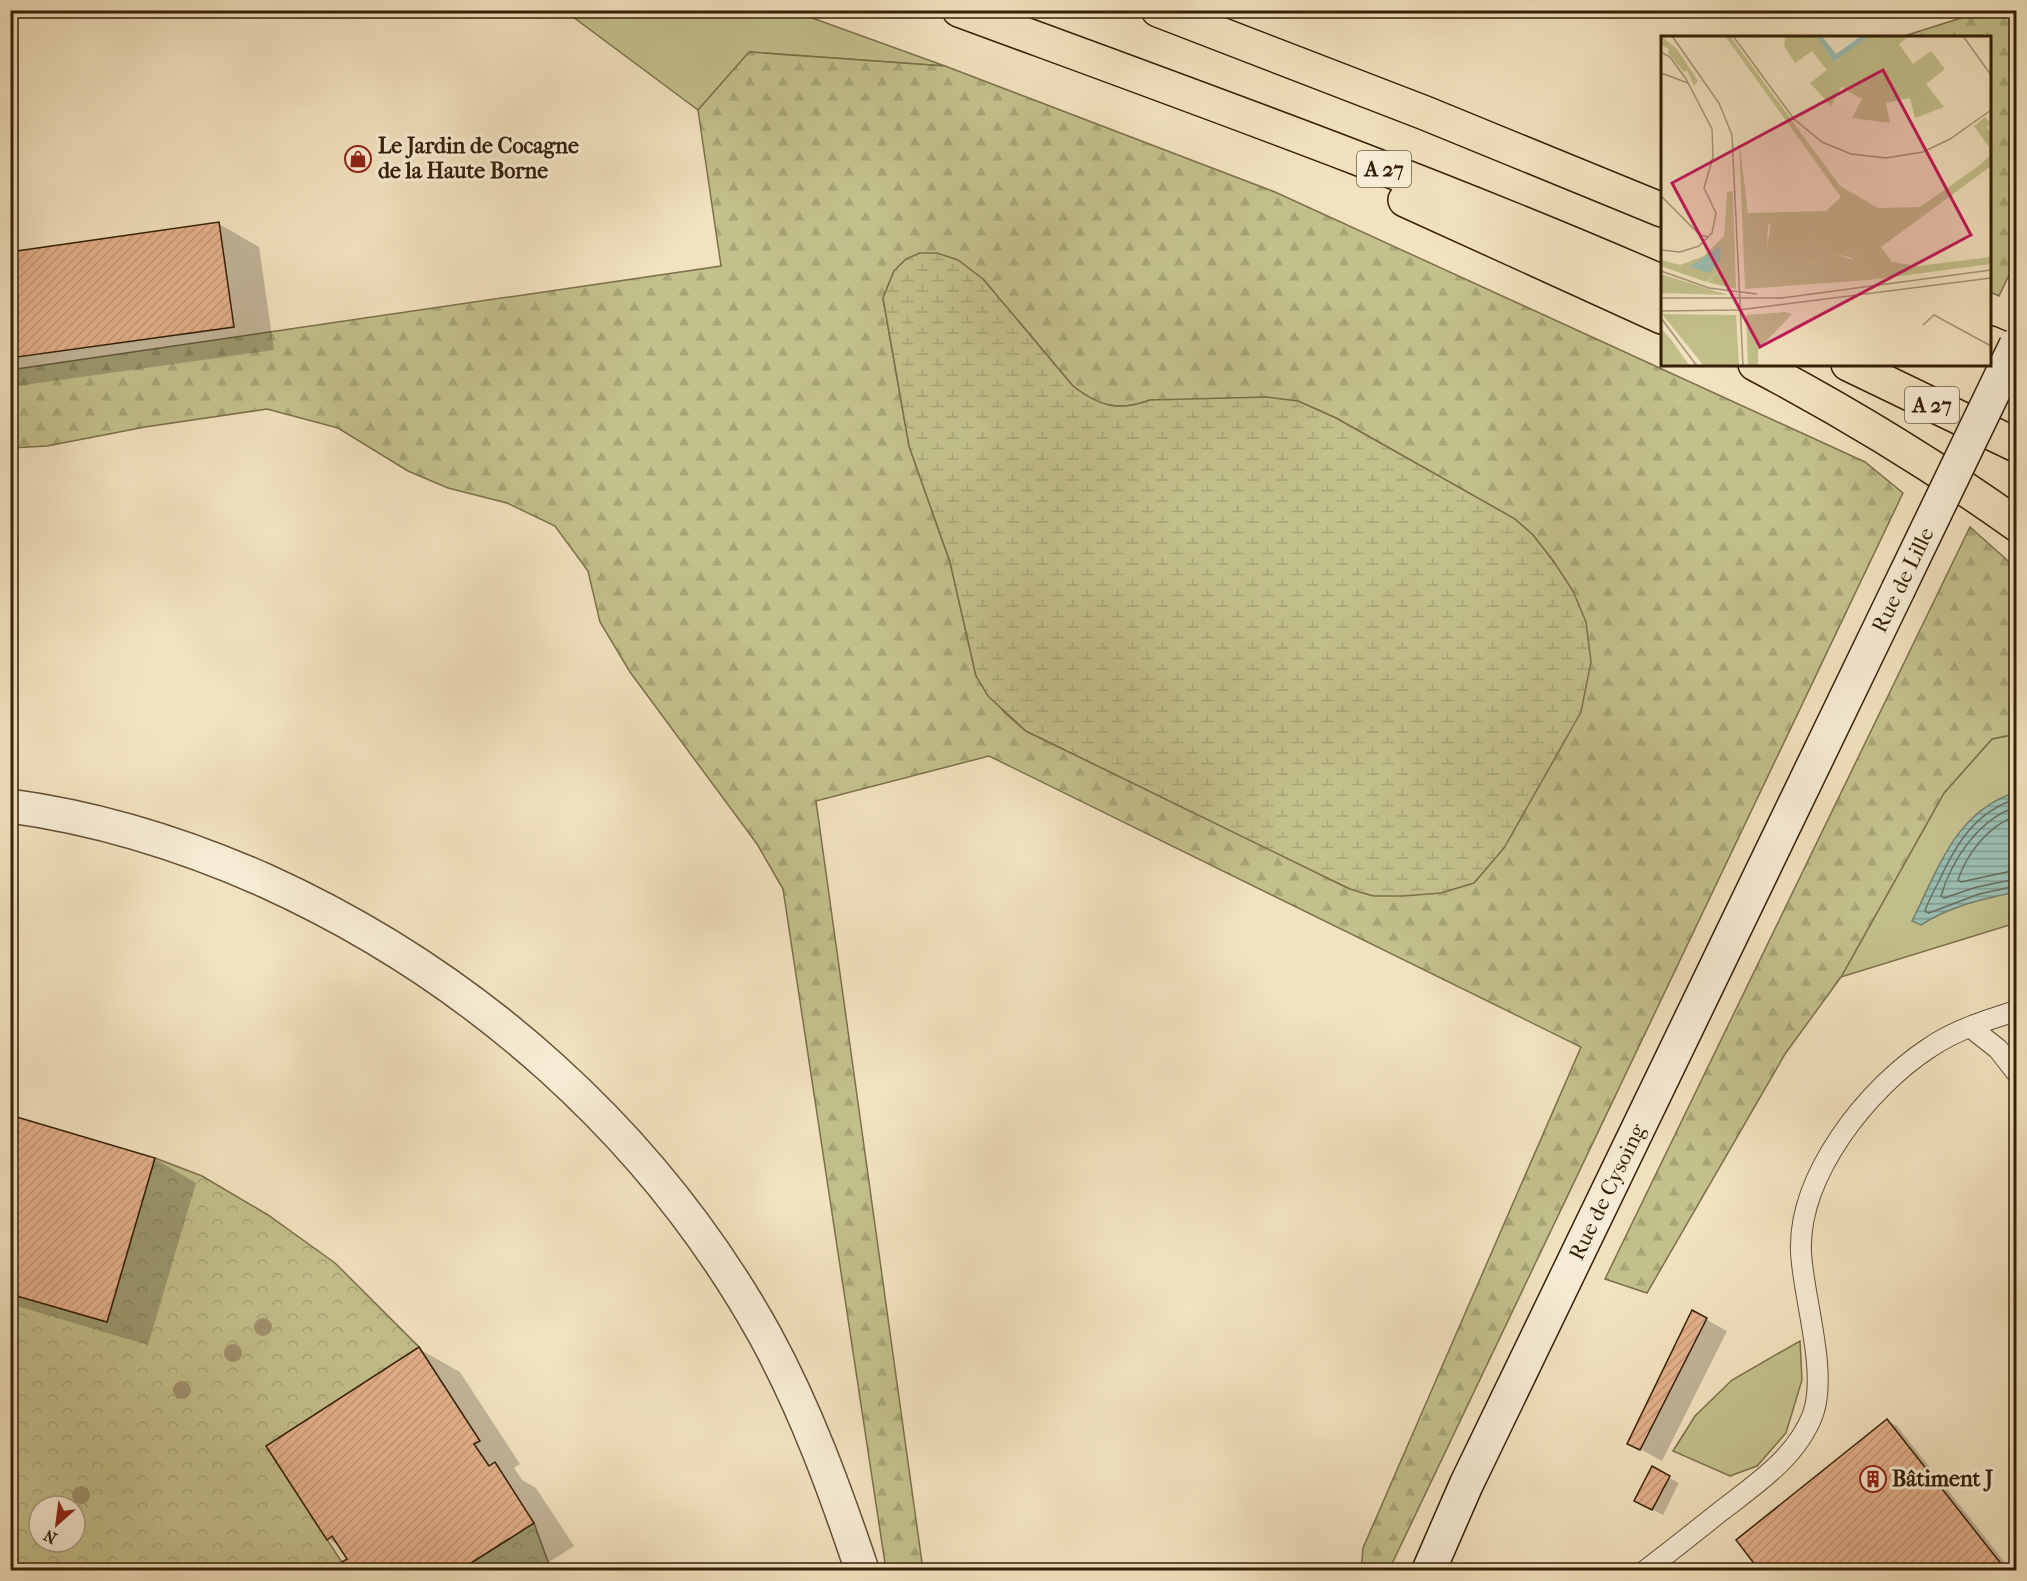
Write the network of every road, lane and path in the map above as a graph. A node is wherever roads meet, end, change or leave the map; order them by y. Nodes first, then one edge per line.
1 (958, 10) edge
2 (1158, 10) edge
3 (1103, 63) junction
4 (1661, 210) edge
5 (1661, 282) edge
6 (1661, 317) edge
7 (1991, 344) edge
8 (2016, 345) edge
9 (2016, 354) edge
10 (1991, 357) edge
11 (1759, 366) edge
12 (1852, 366) edge
13 (2016, 369) edge
14 (2016, 445) edge
15 (2016, 524) edge
16 (10, 806) edge
17 (1789, 815) joint
18 (2016, 1011) edge
19 (1970, 1027) junction
20 (2016, 1072) edge
21 (862, 1570) edge
22 (1429, 1570) edge
23 (1646, 1570) edge

1 - 3 highway, A 27
2 - 4 highway
3 - 5 highway, A 27
3 - 6 highway
7 - 9 highway
8 - 17 main road, Rue de Lille, bridge
10 - 13 highway
11 - 15 highway
12 - 14 highway, A 27
16 - 21 main road
17 - 22 main road, Rue de Cysoing
18 - 19 lane
19 - 20 lane
19 - 23 lane

